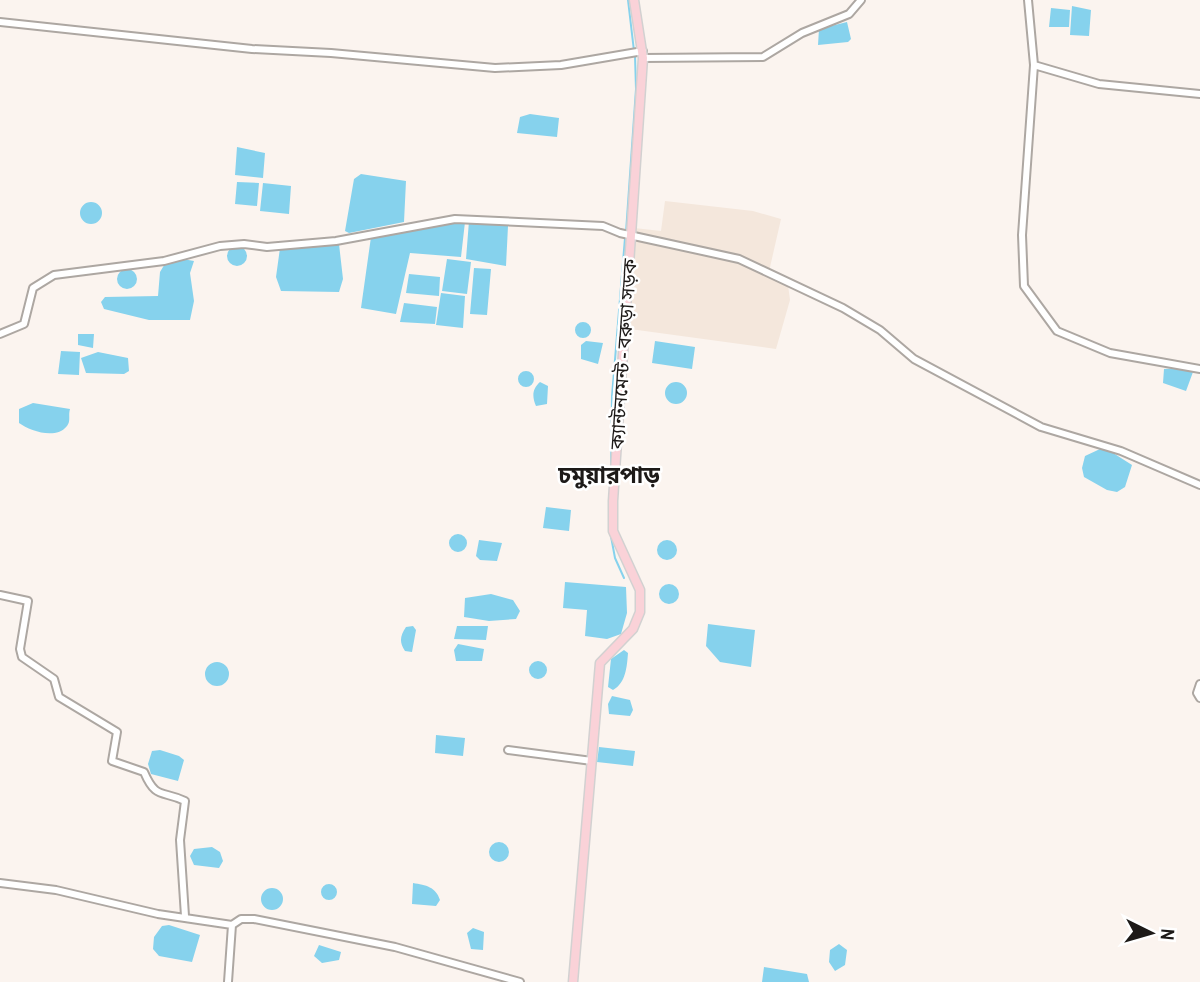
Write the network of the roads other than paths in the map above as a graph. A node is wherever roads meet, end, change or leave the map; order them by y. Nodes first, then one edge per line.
1 (634, 0) edge
2 (861, 0) edge
3 (1028, 0) edge
4 (0, 22) edge
5 (643, 55) junction
6 (1034, 65) junction
7 (1200, 94) edge
8 (631, 235) junction
9 (0, 334) edge
10 (1200, 369) edge
11 (1200, 485) edge
12 (0, 595) edge
13 (1200, 684) edge
14 (1200, 698) edge
15 (508, 750) dead end
16 (592, 761) junction
17 (0, 883) edge
18 (185, 916) junction
19 (232, 925) junction
20 (228, 982) edge
21 (520, 982) edge
22 (573, 982) edge

1 - 5 main road, ক্যান্টনমেন্ট - বরুড়া সড়ক
2 - 5 street
3 - 6 street
4 - 5 street
5 - 8 main road, ক্যান্টনমেন্ট - বরুড়া সড়ক
6 - 7 street
6 - 10 street
8 - 9 street
8 - 11 street
8 - 16 main road, ক্যান্টনমেন্ট - বরুড়া সড়ক
12 - 18 street
13 - 14 street
15 - 16 street
16 - 22 main road, ক্যান্টনমেন্ট - বরুড়া সড়ক
17 - 18 street
18 - 19 street
19 - 20 street
19 - 21 street

